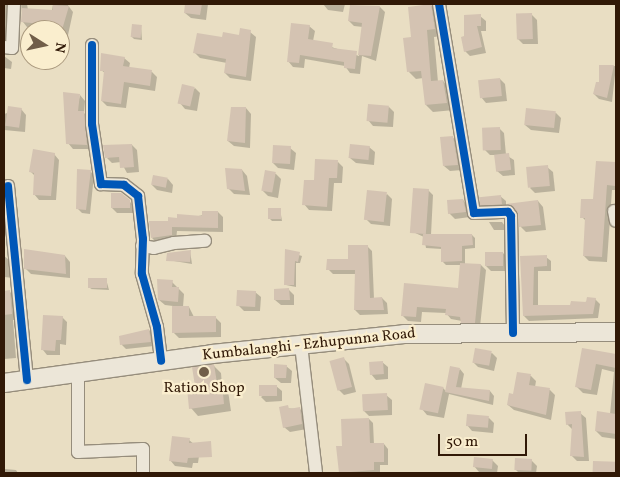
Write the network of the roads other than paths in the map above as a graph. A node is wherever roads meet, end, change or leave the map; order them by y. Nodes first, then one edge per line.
1 (14, 4) edge
2 (439, 4) edge
3 (92, 45) dead end
4 (4, 47) edge
5 (8, 186) dead end
6 (205, 241) dead end
7 (142, 246) junction
8 (616, 332) edge
9 (513, 334) junction
10 (300, 345) junction
11 (161, 361) junction
12 (78, 373) junction
13 (27, 380) junction
14 (4, 382) edge
15 (143, 473) edge
16 (316, 473) edge

1 - 4 street
2 - 9 street
3 - 7 street
5 - 13 street
6 - 7 street
7 - 11 street
8 - 9 main road, Kumbalanghi - Ezhupunna Road
9 - 10 main road, Kumbalanghi - Ezhupunna Road
10 - 11 main road, Kumbalanghi - Ezhupunna Road
10 - 16 street
11 - 12 main road, Kumbalanghi - Ezhupunna Road
12 - 13 main road, Kumbalanghi - Ezhupunna Road
12 - 15 street
13 - 14 main road, Kumbalanghi - Ezhupunna Road

